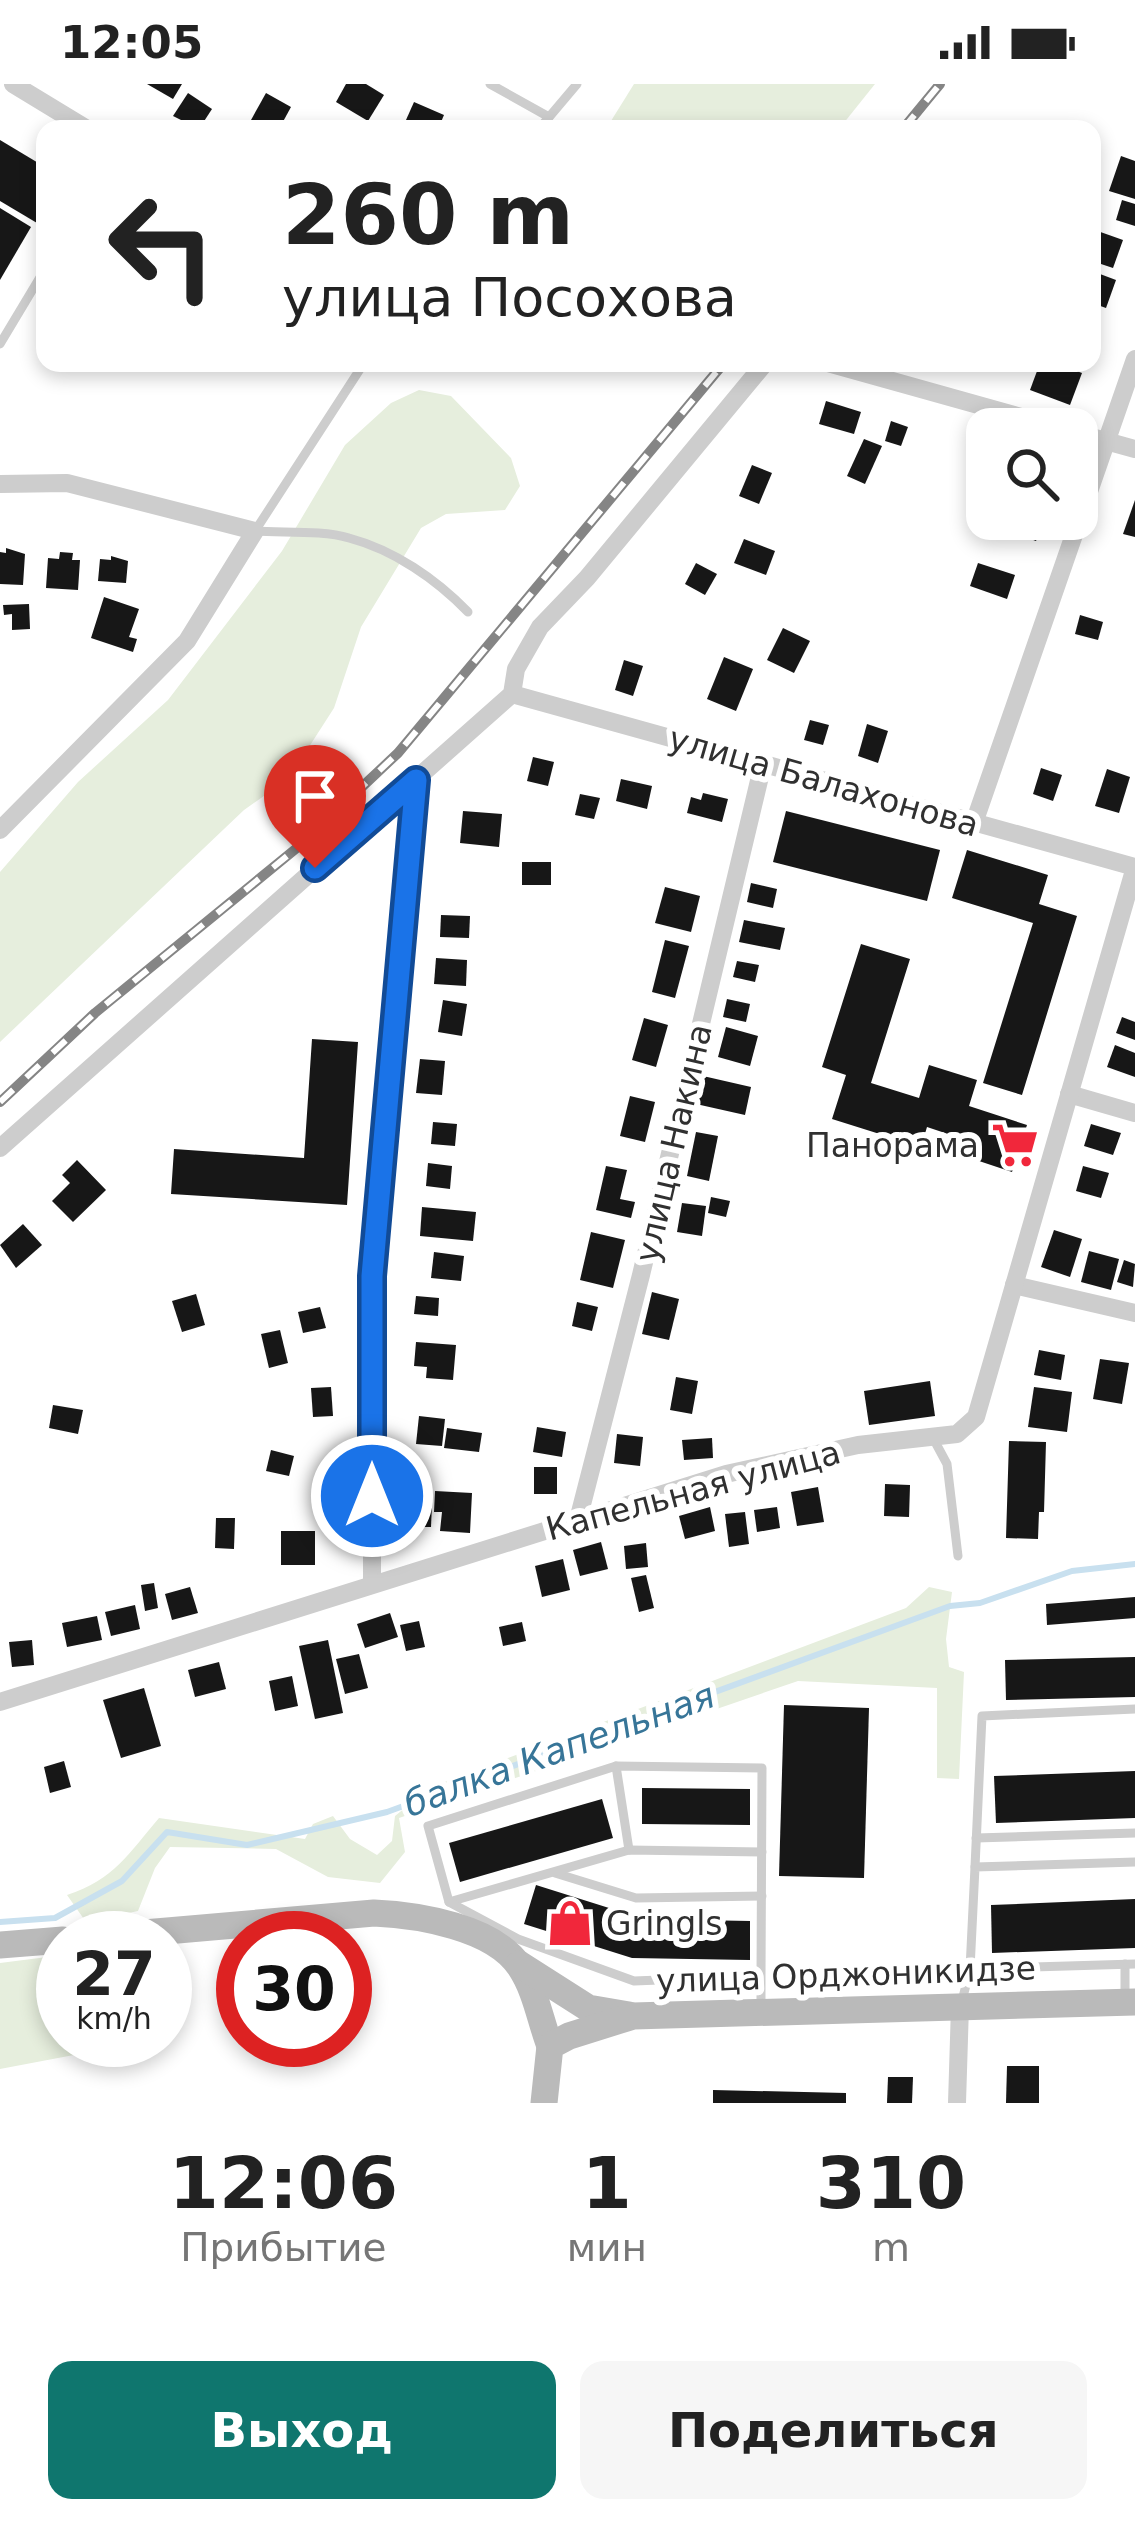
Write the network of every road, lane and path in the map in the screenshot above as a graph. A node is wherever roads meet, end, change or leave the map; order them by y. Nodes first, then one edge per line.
1 (13, 84) edge
2 (490, 84) edge
3 (577, 84) edge
4 (549, 117) junction
5 (72, 120) edge
6 (546, 120) edge
7 (36, 284) edge
8 (0, 344) edge
9 (1135, 359) edge
10 (358, 372) edge
11 (758, 372) edge
12 (860, 372) edge
13 (989, 408) edge
14 (1098, 439) edge
15 (1106, 441) junction
16 (1135, 449) edge
17 (0, 484) edge
18 (255, 531) junction
19 (468, 612) dead end
20 (512, 694) junction
21 (763, 764) junction
22 (416, 780) junction
23 (974, 823) junction
24 (0, 830) edge
25 (1135, 867) edge
26 (1069, 1094) junction
27 (1135, 1113) edge
28 (0, 1148) edge
29 (1014, 1285) junction
30 (1135, 1313) edge
31 (933, 1438) junction
32 (578, 1520) junction
33 (958, 1556) dead end
34 (372, 1584) junction
35 (0, 1702) edge
36 (1135, 1709) edge
37 (616, 1766) junction
38 (1135, 1833) edge
39 (976, 1838) junction
40 (629, 1850) junction
41 (762, 1852) junction
42 (1135, 1862) edge
43 (975, 1867) junction
44 (555, 1873) junction
45 (761, 1896) junction
46 (441, 1911) junction
47 (192, 1929) edge
48 (36, 1942) edge
49 (0, 1945) edge
50 (518, 1963) junction
51 (1130, 1964) edge
52 (970, 1969) junction
53 (761, 1976) junction
54 (684, 1979) junction
55 (1130, 2003) edge
56 (960, 2006) junction
57 (761, 2012) junction
58 (684, 2014) junction
59 (633, 2016) junction
60 (550, 2046) junction
61 (544, 2103) edge
62 (957, 2103) edge

1 - 5 street
2 - 4 lane
3 - 4 lane
4 - 6 lane
7 - 8 lane
9 - 15 street
10 - 18 lane
11 - 20 street
12 - 13 street
14 - 15 street
15 - 16 street
15 - 23 street
17 - 18 street
18 - 19 lane
18 - 24 street
20 - 21 street, улица Балахонова
20 - 22 street
21 - 23 street, улица Балахонова
21 - 32 street, улица Накина
22 - 28 street
22 - 34 street
23 - 25 street, улица Балахонова
25 - 26 street, Капельная улица
26 - 27 street
26 - 29 street, Капельная улица
29 - 30 street
29 - 31 street, Капельная улица
31 - 32 street, Капельная улица
31 - 33 lane
32 - 34 street, Капельная улица
34 - 35 street, Капельная улица
36 - 39 lane
37 - 40 lane
37 - 41 lane
37 - 46 lane
38 - 39 lane
39 - 43 lane
40 - 41 lane
40 - 44 lane
41 - 45 lane
42 - 43 lane
43 - 52 lane
44 - 45 lane
44 - 46 lane
45 - 53 lane
46 - 47 street
46 - 50 street
46 - 54 lane
48 - 49 street
50 - 59 street
50 - 60 street
51 - 52 lane
51 - 55 lane
52 - 56 lane
53 - 54 lane
53 - 57 lane
54 - 58 lane
55 - 56 street, улица Орджоникидзе
56 - 57 street, улица Орджоникидзе
56 - 62 street
57 - 58 street, улица Орджоникидзе
58 - 59 street, улица Орджоникидзе
59 - 60 street, улица Орджоникидзе
60 - 61 street

